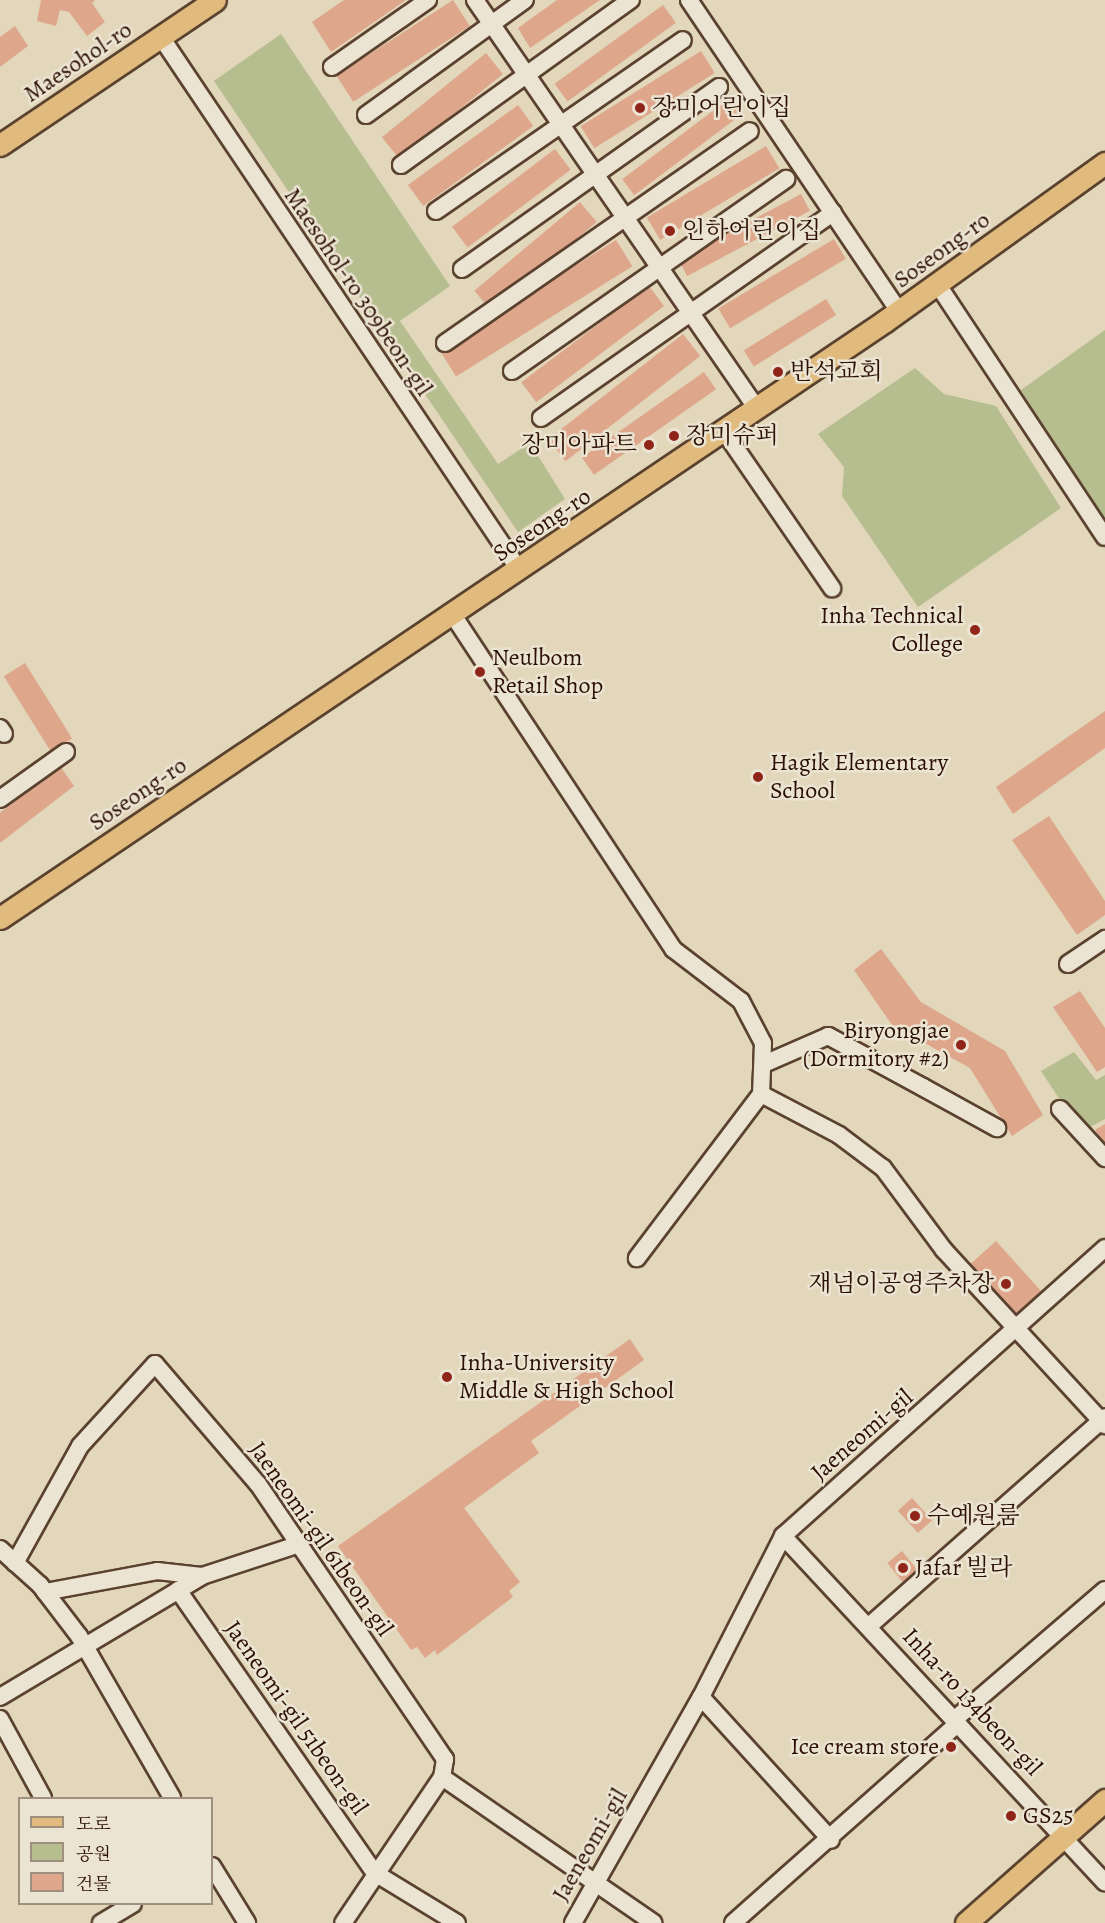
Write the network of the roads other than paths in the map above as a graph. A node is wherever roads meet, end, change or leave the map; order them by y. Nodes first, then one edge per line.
1 (215, 0) edge
2 (428, 0) edge
3 (475, 0) edge
4 (525, 0) edge
5 (631, 0) edge
6 (689, 0) edge
7 (491, 23) junction
8 (161, 36) junction
9 (683, 40) dead end
10 (332, 67) dead end
11 (526, 74) junction
12 (719, 87) dead end
13 (366, 115) dead end
14 (560, 123) junction
15 (750, 130) dead end
16 (0, 145) edge
17 (1105, 163) edge
18 (400, 165) dead end
19 (595, 174) junction
20 (786, 178) dead end
21 (436, 211) dead end
22 (833, 213) junction
23 (625, 217) junction
24 (659, 267) junction
25 (462, 269) dead end
26 (938, 285) junction
27 (900, 312) junction
28 (691, 313) junction
29 (446, 343) dead end
30 (512, 371) dead end
31 (757, 409) junction
32 (541, 418) dead end
33 (724, 431) junction
34 (1105, 537) edge
35 (520, 571) junction
36 (832, 588) dead end
37 (453, 615) junction
38 (66, 752) dead end
39 (0, 799) edge
40 (0, 918) edge
41 (1105, 939) edge
42 (1068, 964) dead end
43 (828, 1036) junction
44 (764, 1064) junction
45 (761, 1094) junction
46 (1060, 1109) dead end
47 (1105, 1158) edge
48 (1105, 1248) edge
49 (637, 1258) dead end
50 (1017, 1329) junction
51 (1104, 1421) edge
52 (783, 1536) junction
53 (300, 1544) junction
54 (0, 1550) edge
55 (15, 1563) junction
56 (202, 1576) junction
57 (178, 1590) junction
58 (1105, 1590) edge
59 (45, 1592) junction
60 (869, 1626) junction
61 (84, 1644) junction
62 (0, 1697) edge
63 (701, 1697) junction
64 (0, 1719) edge
65 (957, 1721) junction
66 (442, 1777) junction
67 (42, 1797) edge
68 (171, 1797) edge
69 (1105, 1800) edge
70 (1065, 1838) junction
71 (831, 1840) junction
72 (213, 1868) edge
73 (375, 1874) junction
74 (1105, 1882) edge
75 (597, 1884) junction
76 (131, 1905) edge
77 (106, 1917) edge
78 (247, 1923) edge
79 (344, 1923) edge
80 (457, 1923) edge
81 (573, 1923) edge
82 (654, 1923) edge
83 (733, 1923) edge
84 (966, 1923) edge

1 - 8 main road, Maesohol-ro
2 - 10 street
3 - 7 street
4 - 7 street
5 - 11 street
6 - 22 street
7 - 11 street
7 - 13 street
8 - 16 main road, Maesohol-ro
8 - 35 street, Maesohol-ro 309beon-gil
9 - 14 street
11 - 14 street
11 - 18 street
12 - 19 street
14 - 19 street
14 - 21 street
15 - 23 street
17 - 26 main road, Soseong-ro
19 - 23 street
19 - 25 street
20 - 24 street
22 - 27 street
22 - 28 street
23 - 24 street
23 - 29 street
24 - 28 street
24 - 30 street
26 - 27 main road, Soseong-ro
26 - 34 street
27 - 31 main road, Soseong-ro
28 - 31 street
28 - 32 street
31 - 33 main road, Soseong-ro
33 - 35 main road, Soseong-ro
33 - 36 street
35 - 37 main road, Soseong-ro
37 - 40 main road, Soseong-ro
37 - 44 street
38 - 39 street
41 - 42 street
43 - 43 street
43 - 44 street
44 - 45 street
45 - 49 street
45 - 50 street
46 - 47 street
48 - 50 street, Jaeneomi-gil
50 - 51 street
50 - 52 street, Jaeneomi-gil
51 - 60 street, Inha-ro 134beon-gil
52 - 60 street, Inha-ro 134beon-gil
52 - 63 street, Jaeneomi-gil
53 - 55 street, Jaeneomi-gil 61beon-gil
53 - 56 street
53 - 66 street, Jaeneomi-gil 61beon-gil
54 - 55 street
55 - 59 street
56 - 57 street
56 - 59 street
57 - 61 street
57 - 73 street, Jaeneomi-gil 51beon-gil
58 - 65 street
59 - 61 street
60 - 65 street, Inha-ro 134beon-gil
61 - 62 street
61 - 68 street
63 - 71 street
63 - 75 street, Jaeneomi-gil
64 - 67 street
65 - 70 street, Inha-ro 134beon-gil
65 - 71 street
66 - 73 street
66 - 75 street
69 - 70 main road
70 - 74 street, Inha-ro 134beon-gil
70 - 84 main road
71 - 83 street
72 - 78 street
73 - 79 street
73 - 80 street, Jaeneomi-gil 51beon-gil
75 - 81 street, Jaeneomi-gil
75 - 82 street
76 - 77 street

